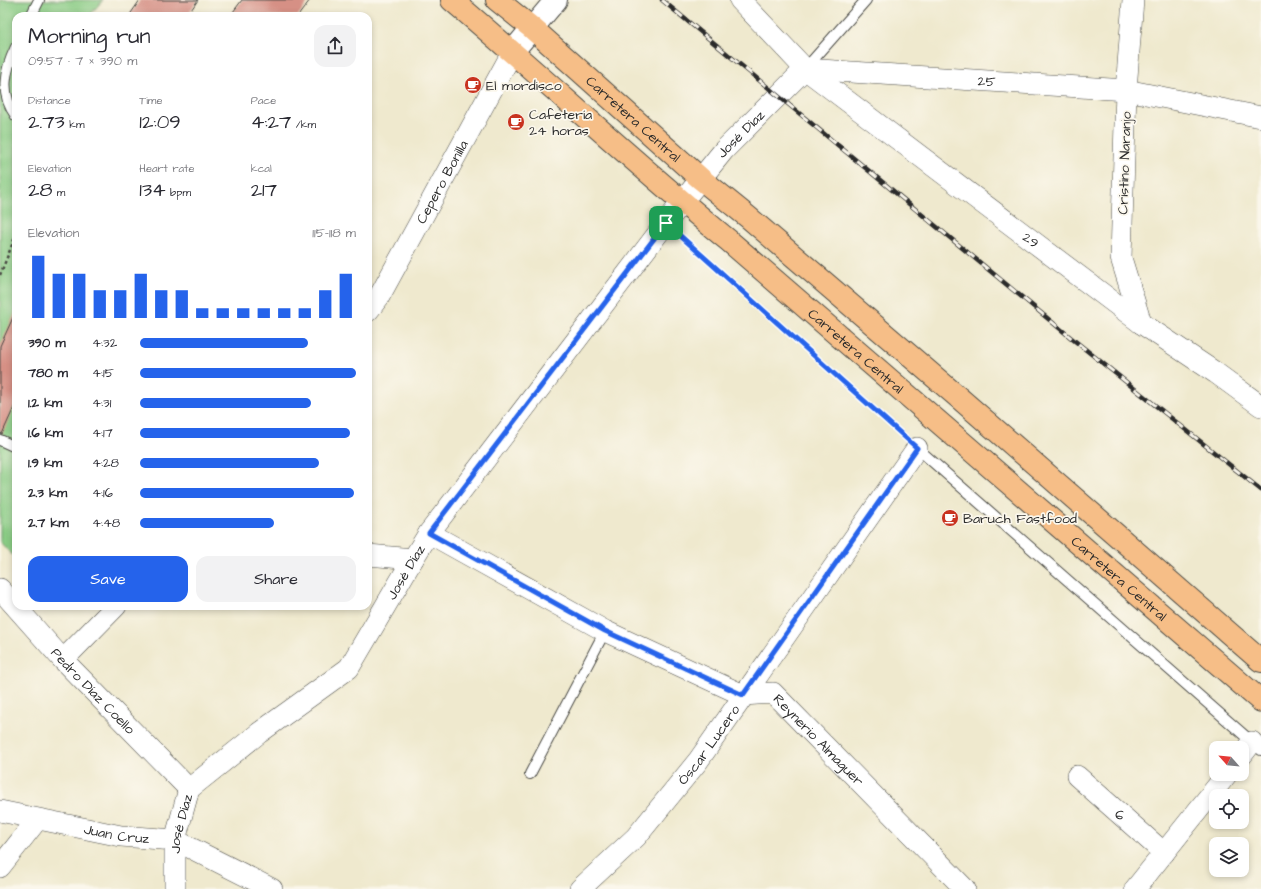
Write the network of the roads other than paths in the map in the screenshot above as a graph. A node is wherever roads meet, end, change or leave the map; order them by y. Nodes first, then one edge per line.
1 (39, 0) edge
2 (452, 0) edge
3 (497, 0) edge
4 (556, 0) edge
5 (740, 0) edge
6 (866, 0) edge
7 (1133, 0) edge
8 (33, 12) edge
9 (532, 28) junction
10 (512, 51) junction
11 (12, 55) edge
12 (804, 69) junction
13 (1126, 90) junction
14 (12, 112) edge
15 (1261, 117) edge
16 (701, 179) junction
17 (682, 202) junction
18 (372, 299) edge
19 (1140, 323) junction
20 (1261, 406) edge
21 (0, 440) edge
22 (12, 446) edge
23 (917, 448) joint
24 (429, 533) junction
25 (372, 555) edge
26 (412, 559) junction
27 (0, 589) edge
28 (12, 603) edge
29 (19, 610) edge
30 (112, 610) edge
31 (605, 631) junction
32 (63, 660) junction
33 (1261, 661) edge
34 (743, 695) junction
35 (1261, 701) edge
36 (1252, 749) edge
37 (530, 774) dead end
38 (1078, 776) dead end
39 (1221, 781) edge
40 (189, 789) junction
41 (0, 811) edge
42 (37, 820) junction
43 (176, 840) junction
44 (1164, 853) junction
45 (0, 867) edge
46 (175, 889) edge
47 (272, 889) edge
48 (580, 889) edge
49 (965, 889) edge
50 (1135, 889) edge

1 - 8 lane
2 - 10 main road, Carretera Central
3 - 9 main road, Carretera Central
4 - 9 street
5 - 12 street
6 - 12 lane
7 - 13 street, Cristino Naranjo
9 - 10 street
9 - 16 main road, Carretera Central
10 - 17 main road, Carretera Central
10 - 18 street, Cepero Bonilla
11 - 14 lane
12 - 13 street, 25
12 - 16 street, José Diaz
12 - 19 street, 29
13 - 15 street, 25
13 - 19 street, Cristino Naranjo
16 - 17 street, José Diaz
16 - 33 main road, Carretera Central
17 - 24 street, José Díaz
17 - 35 main road, Carretera Central
19 - 20 street, 29
21 - 22 lane
23 - 34 street, Óscar Lucero
23 - 36 lane
24 - 26 street, José Díaz
24 - 31 street, Reynerio Almaguer
25 - 26 street
26 - 40 street, José Díaz
27 - 28 street, Pedro Díaz Coello
29 - 32 street, Pedro Díaz Coello
30 - 32 street
31 - 34 street, Reynerio Almaguer
31 - 37 lane
32 - 40 street, Pedro Díaz Coello
34 - 48 street, Óscar Lucero
34 - 49 street, Reynerio Almaguer
38 - 44 street, 6
39 - 44 street
40 - 43 street, José Díaz
41 - 42 street, Juan Cruz
42 - 43 street, Juan Cruz
42 - 45 street
43 - 46 street, José Díaz
43 - 47 street, Juan Cruz
44 - 50 street

